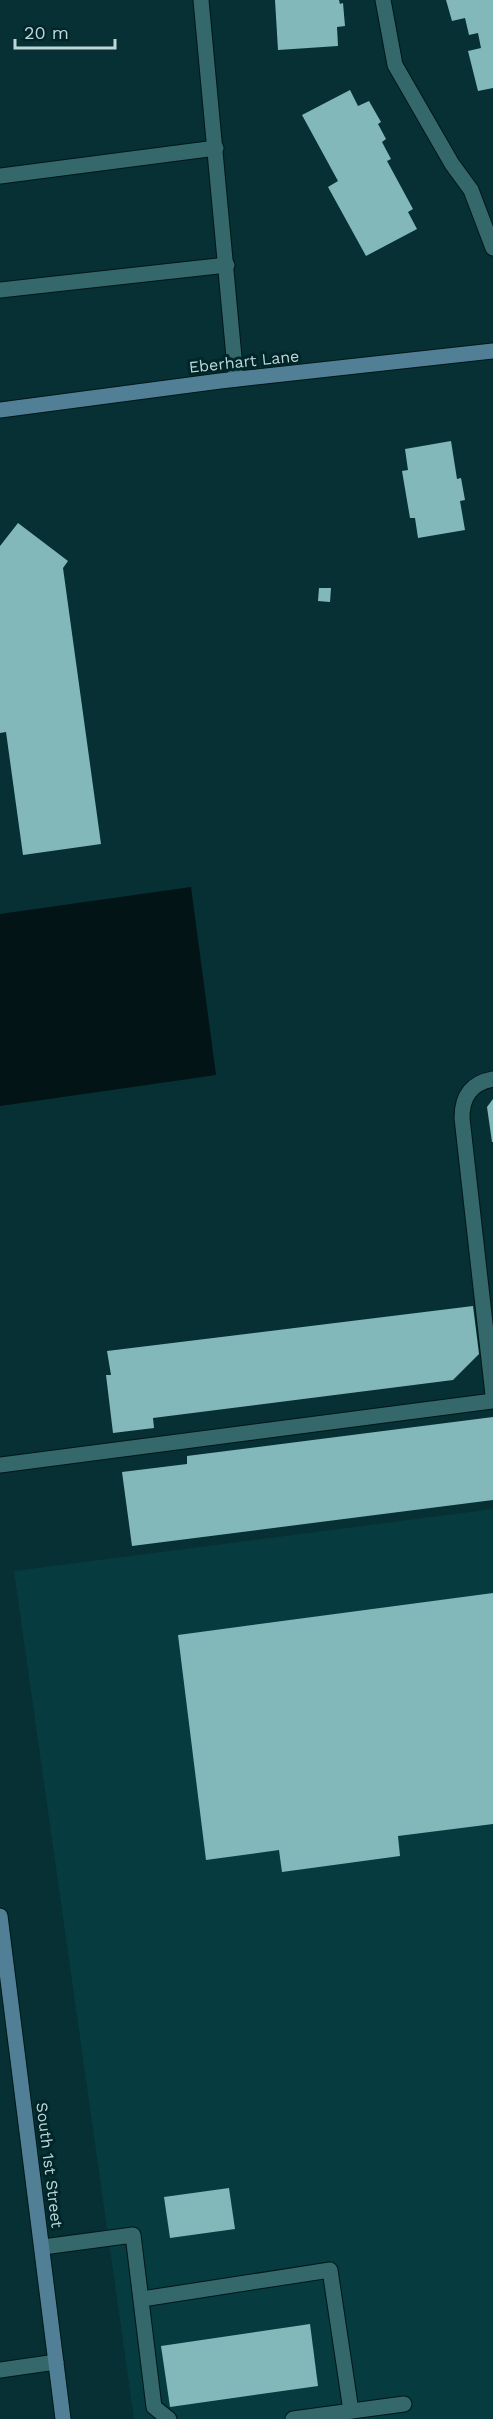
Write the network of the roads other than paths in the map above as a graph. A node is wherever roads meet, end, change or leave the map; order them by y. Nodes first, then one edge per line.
1 (201, 0) edge
2 (383, 0) edge
3 (216, 148) junction
4 (0, 176) edge
5 (493, 248) edge
6 (227, 265) junction
7 (0, 290) edge
8 (493, 351) edge
9 (236, 379) junction
10 (0, 410) edge
11 (493, 1079) edge
12 (493, 1395) edge
13 (493, 1401) edge
14 (0, 1465) edge
15 (0, 1916) edge
16 (43, 2247) junction
17 (142, 2299) junction
18 (56, 2362) junction
19 (0, 2370) edge
20 (404, 2404) dead end
21 (351, 2411) junction
22 (326, 2417) edge
23 (63, 2419) edge
24 (169, 2419) edge
25 (293, 2419) edge

1 - 3 lane
2 - 5 lane
3 - 4 lane
3 - 6 lane
6 - 7 lane
6 - 9 lane
8 - 9 main road, Eberhart Lane
9 - 10 main road, Eberhart Lane
11 - 12 lane
13 - 14 lane
15 - 16 main road, South 1st Street
16 - 17 lane
16 - 18 main road, South 1st Street
17 - 21 lane
17 - 24 lane
18 - 19 lane
18 - 23 main road, South 1st Street
20 - 21 lane
21 - 22 lane
22 - 25 lane

